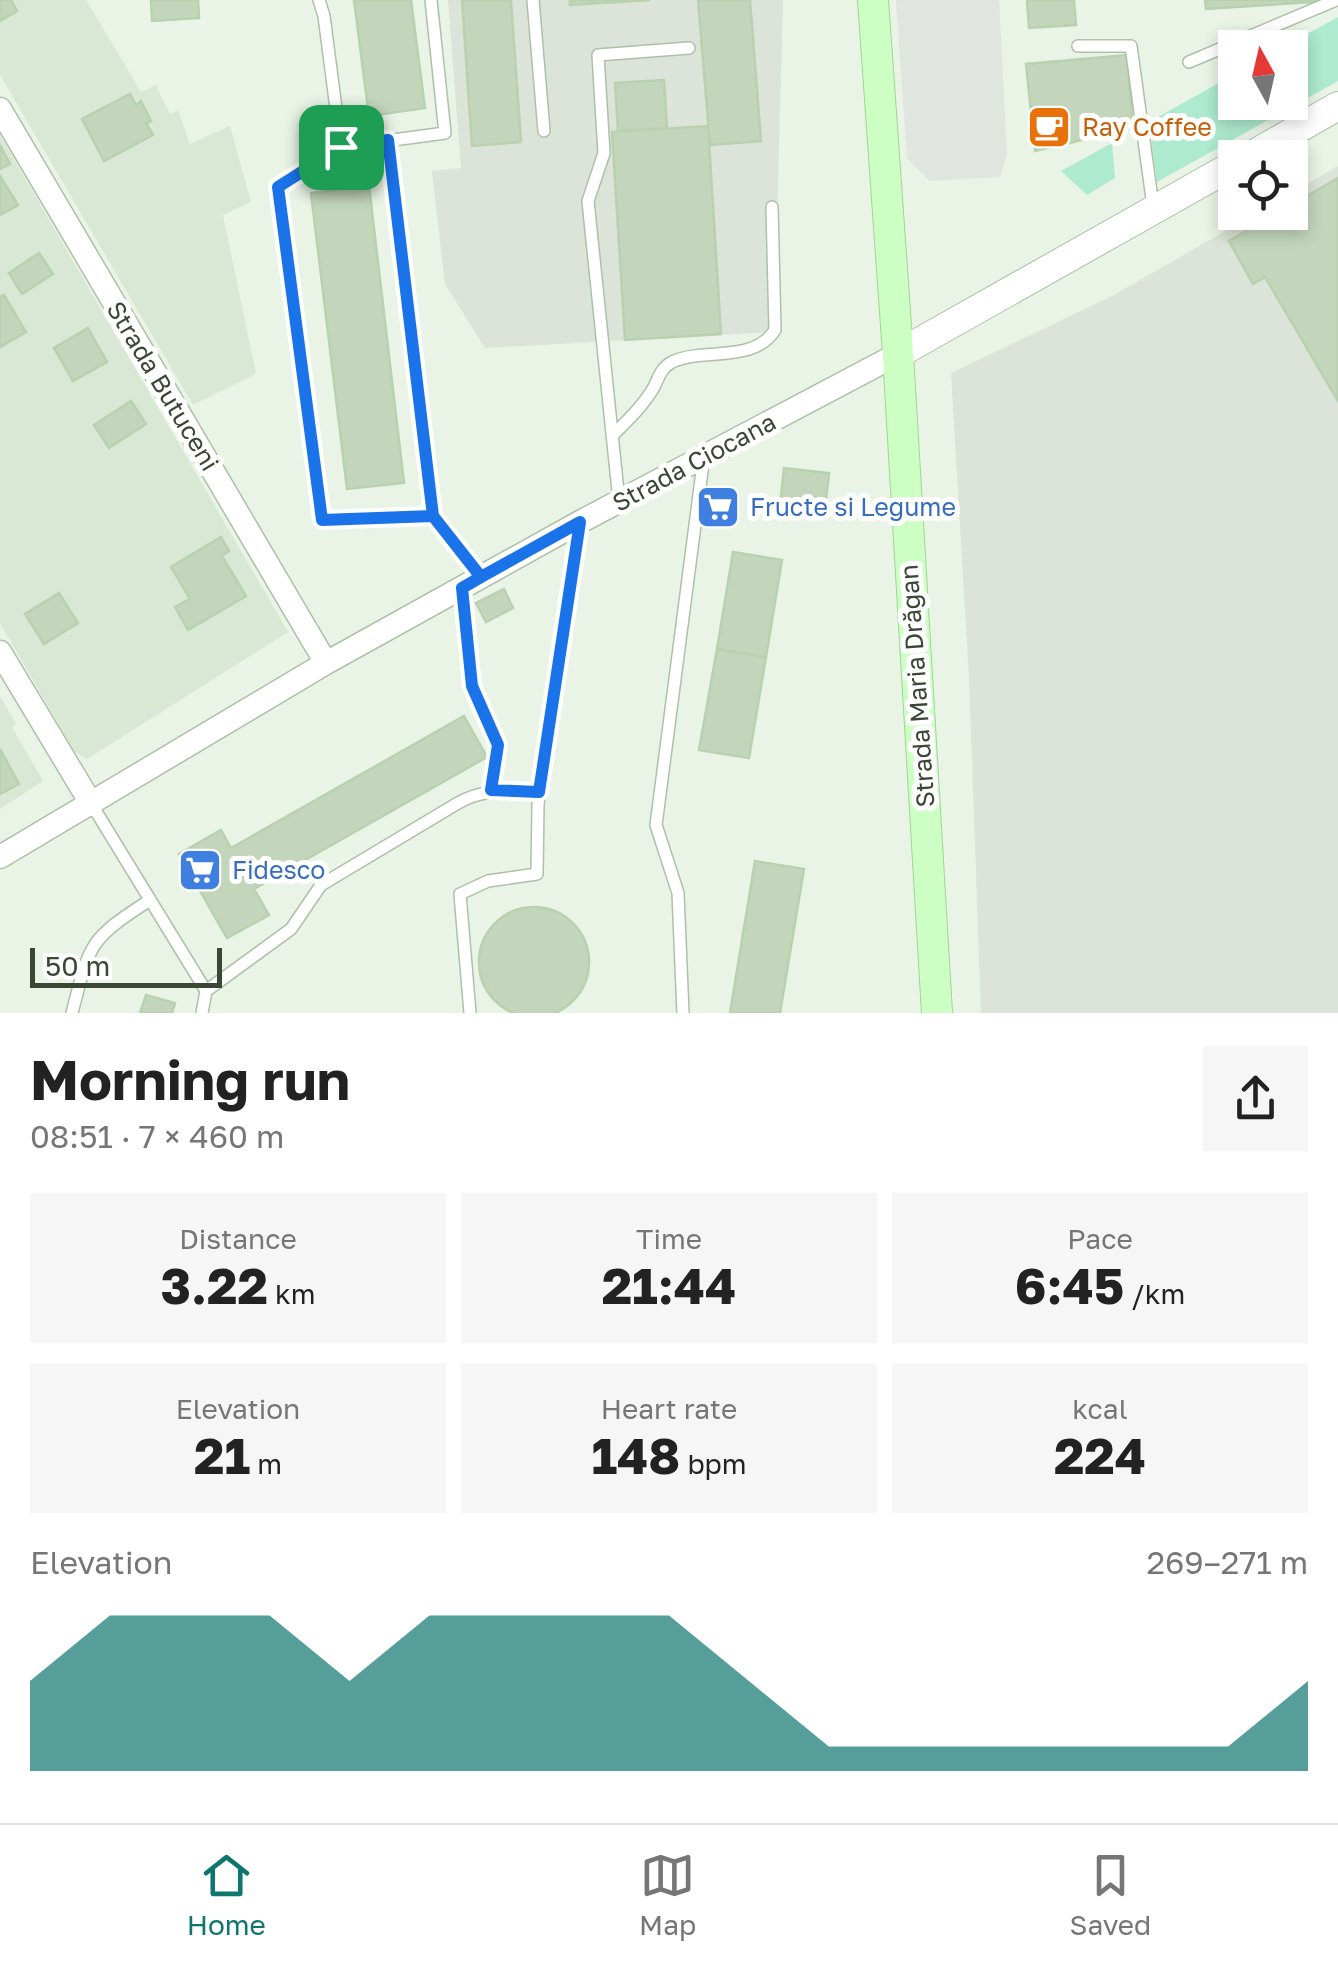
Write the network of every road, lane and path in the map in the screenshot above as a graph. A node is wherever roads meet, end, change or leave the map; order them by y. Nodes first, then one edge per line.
1 (318, 0) edge
2 (431, 0) edge
3 (534, 0) edge
4 (872, 0) edge
5 (1336, 0) edge
6 (1078, 46) dead end
7 (690, 48) dead end
8 (1189, 62) dead end
9 (1338, 106) edge
10 (0, 109) edge
11 (544, 131) dead end
12 (388, 140) junction
13 (1278, 140) edge
14 (341, 147) junction
15 (1218, 174) edge
16 (772, 206) dead end
17 (1154, 210) junction
18 (898, 354) junction
19 (612, 436) junction
20 (704, 456) junction
21 (619, 502) junction
22 (433, 516) junction
23 (580, 522) junction
24 (471, 582) junction
25 (0, 652) edge
26 (326, 662) junction
27 (491, 790) junction
28 (539, 792) junction
29 (92, 805) junction
30 (0, 856) edge
31 (150, 900) junction
32 (206, 991) junction
33 (72, 1013) edge
34 (202, 1013) edge
35 (470, 1013) edge
36 (684, 1013) edge
37 (937, 1013) edge

1 - 14 lane
2 - 12 lane
3 - 11 lane
4 - 18 main road, Strada Maria Drăgan
5 - 8 lane
6 - 17 lane
7 - 19 lane
9 - 13 street
10 - 26 street, Strada Butuceni
12 - 14 lane
12 - 22 lane
14 - 22 lane
15 - 17 street, Strada Ciocana
16 - 19 lane
17 - 18 street, Strada Ciocana
18 - 20 street, Strada Ciocana
18 - 37 main road, Strada Maria Drăgan
19 - 21 lane
20 - 21 street, Strada Ciocana
20 - 36 lane
21 - 23 street, Strada Ciocana
22 - 24 lane
23 - 24 street, Strada Ciocana
23 - 28 lane
24 - 26 street, Strada Ciocana
24 - 27 lane
25 - 29 street
26 - 29 street, Strada Ciocana
27 - 28 lane
27 - 32 lane
28 - 35 lane
29 - 30 street, Strada Ciocana
29 - 31 lane
31 - 32 lane
31 - 33 lane
32 - 34 lane

